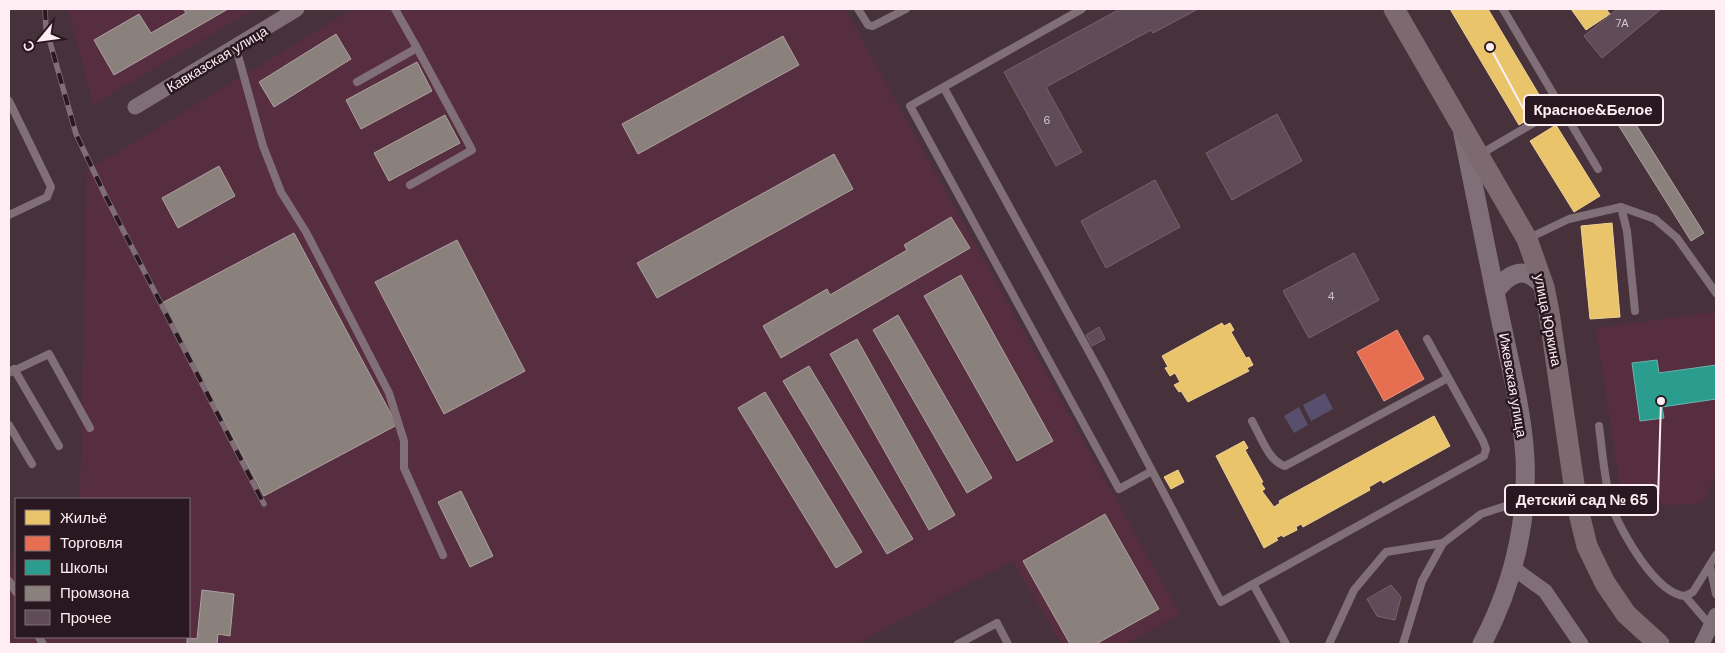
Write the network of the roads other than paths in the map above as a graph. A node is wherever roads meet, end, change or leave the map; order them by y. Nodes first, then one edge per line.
1 (298, 9) edge
2 (395, 9) edge
3 (858, 9) edge
4 (906, 9) edge
5 (1082, 9) edge
6 (1394, 9) edge
7 (1503, 9) edge
8 (236, 48) junction
9 (417, 48) junction
10 (357, 82) dead end
11 (944, 88) junction
12 (9, 101) edge
13 (135, 107) dead end
14 (1561, 107) junction
15 (1461, 123) junction
16 (1479, 155) junction
17 (1598, 170) dead end
18 (410, 185) dead end
19 (9, 205) edge
20 (1621, 207) junction
21 (11, 214) edge
22 (1527, 239) junction
23 (1544, 287) junction
24 (1495, 292) junction
25 (1716, 292) edge
26 (1634, 311) dead end
27 (1427, 339) dead end
28 (12, 371) edge
29 (1448, 378) junction
30 (1252, 421) dead end
31 (9, 425) edge
32 (1599, 426) dead end
33 (90, 428) dead end
34 (59, 446) dead end
35 (32, 464) dead end
36 (1152, 471) junction
37 (1524, 500) junction
38 (1443, 542) junction
39 (443, 555) dead end
40 (1716, 555) edge
41 (1710, 566) junction
42 (1513, 568) junction
43 (1253, 584) junction
44 (1716, 594) edge
45 (1685, 596) junction
46 (1713, 620) edge
47 (958, 644) edge
48 (1008, 644) edge
49 (1286, 644) edge
50 (1329, 644) edge
51 (1403, 644) edge
52 (1482, 644) edge
53 (1581, 644) edge
54 (1658, 644) edge
55 (1702, 644) edge

1 - 8 street, Кавказская улица
2 - 9 lane
3 - 4 lane
5 - 11 lane
6 - 15 main road, улица Юркина
7 - 14 lane
8 - 13 street, Кавказская улица
8 - 39 lane
9 - 10 lane
9 - 18 lane
11 - 36 lane
11 - 36 lane
12 - 21 lane
14 - 16 lane
14 - 17 lane
15 - 16 main road, улица Юркина
15 - 24 street, Ижевская улица
16 - 22 main road, улица Юркина
19 - 21 lane
20 - 22 lane
20 - 25 lane
20 - 26 lane
22 - 23 main road, улица Юркина
23 - 24 street
23 - 54 main road, улица Юркина
24 - 37 street, Ижевская улица
27 - 29 lane
28 - 33 lane
28 - 34 lane
29 - 30 lane
29 - 43 lane
31 - 35 lane
32 - 45 lane
36 - 43 lane
37 - 38 lane
37 - 42 street, Ижевская улица
38 - 50 lane
38 - 51 lane
40 - 41 lane
41 - 44 lane
41 - 45 lane
42 - 52 street, Ижевская улица
42 - 53 street
43 - 49 lane
45 - 46 lane
46 - 55 street
47 - 48 lane

